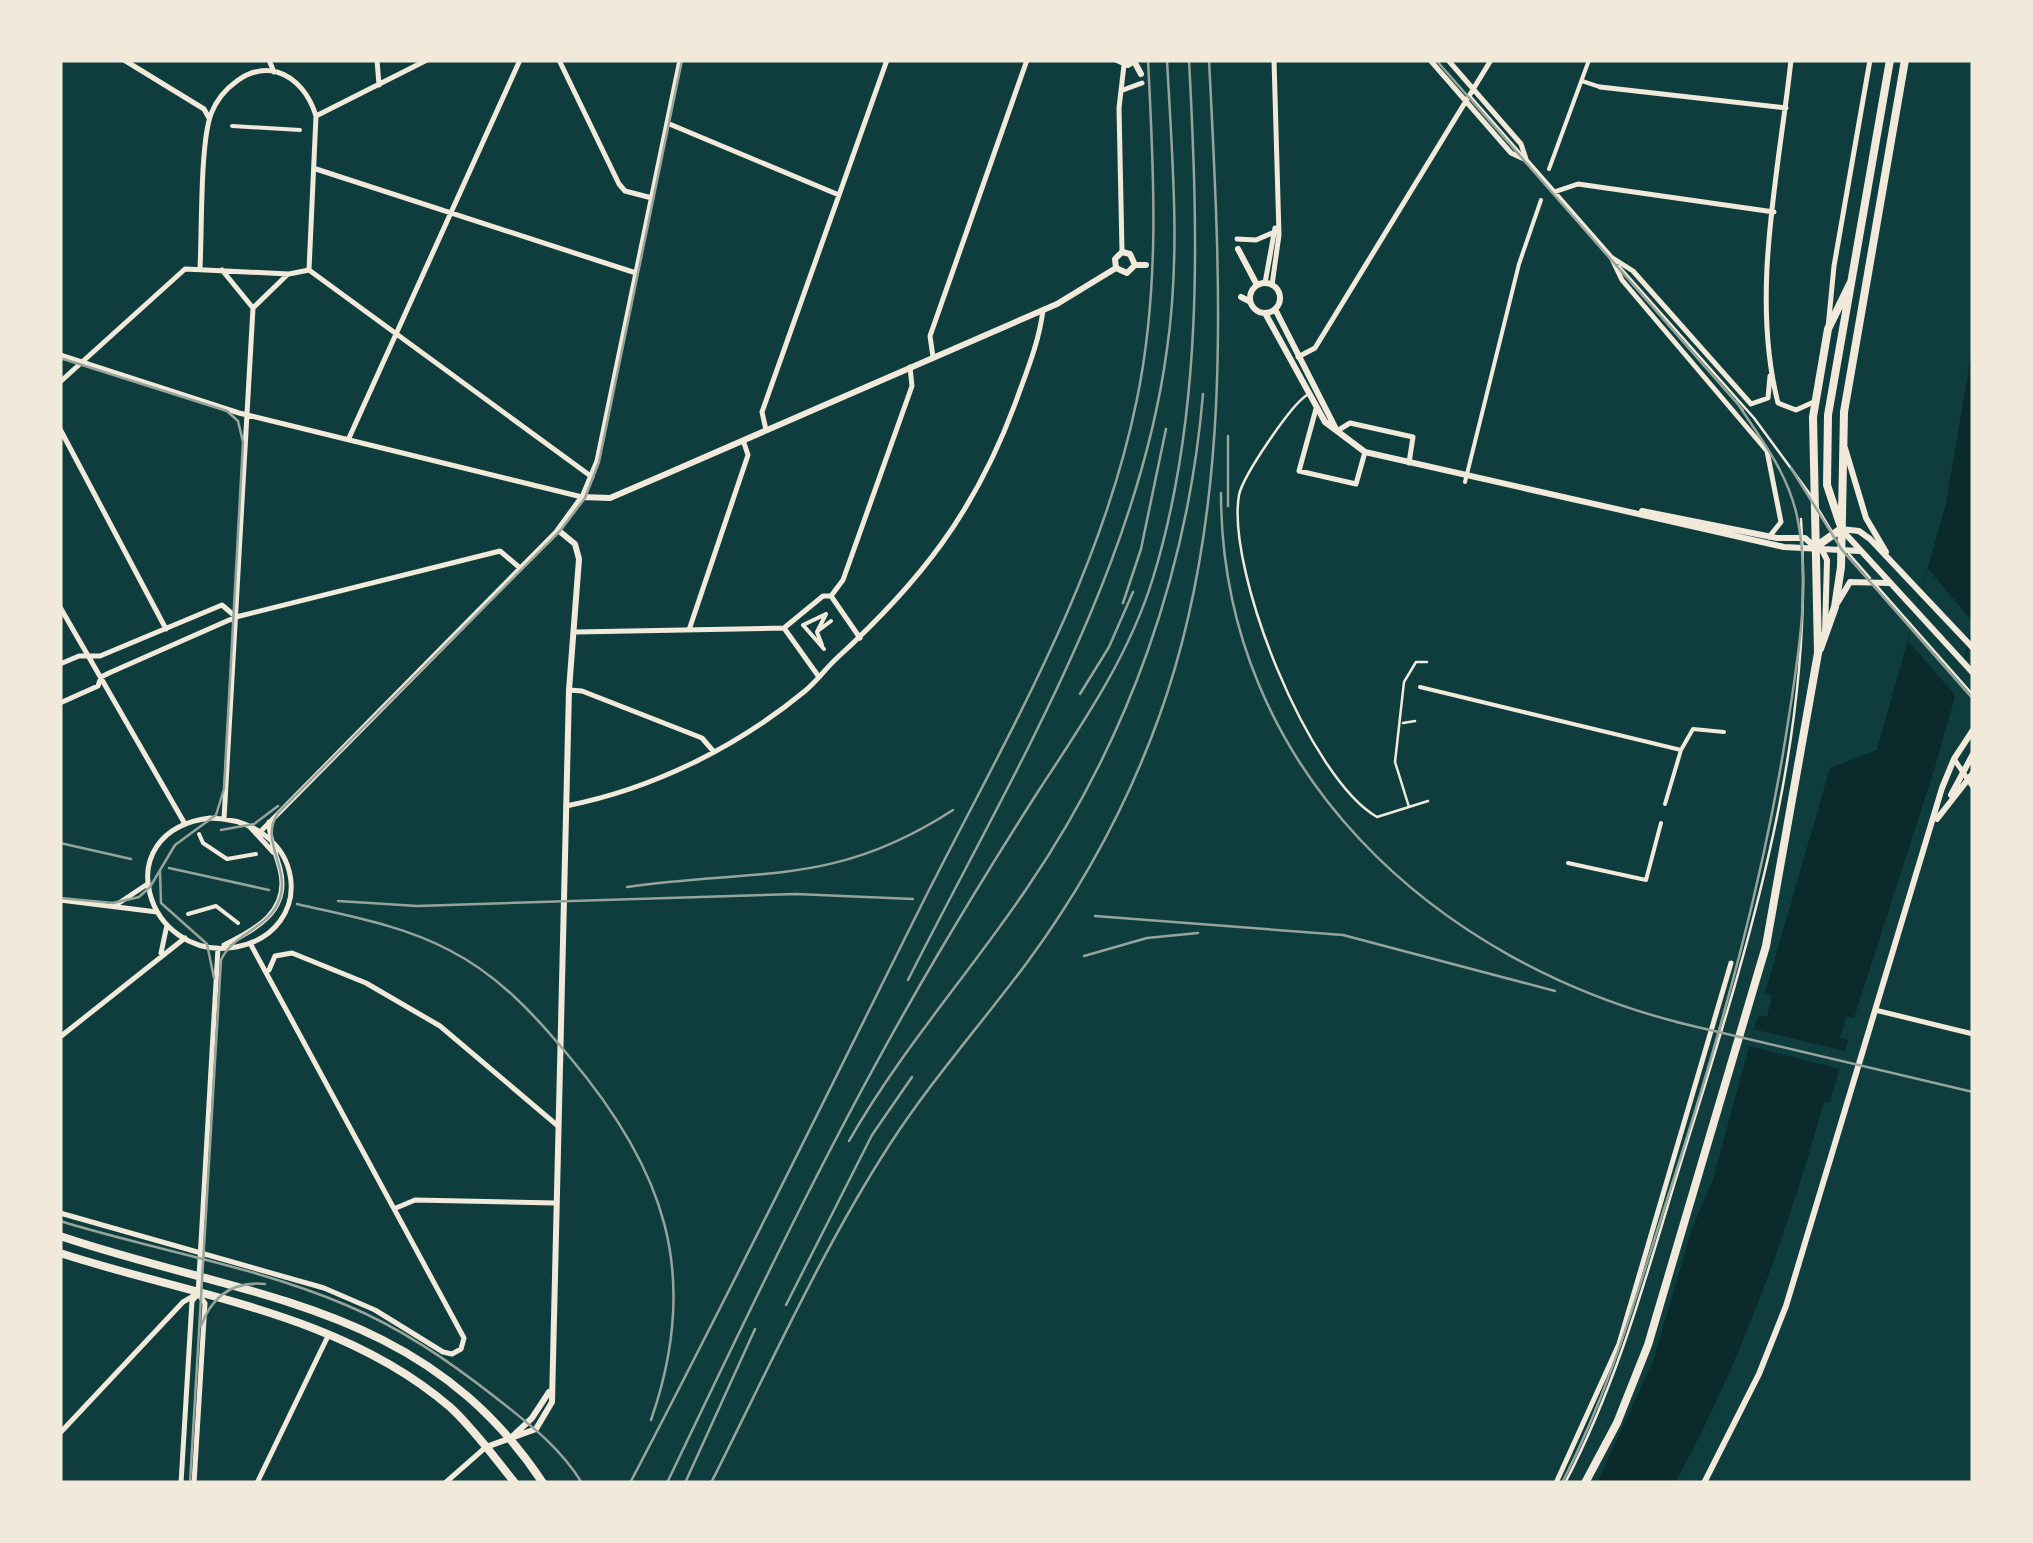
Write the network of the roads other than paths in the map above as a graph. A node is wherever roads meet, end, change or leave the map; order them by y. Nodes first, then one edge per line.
1 (124, 60) edge
2 (266, 60) edge
3 (378, 60) edge
4 (427, 60) edge
5 (520, 60) edge
6 (559, 60) edge
7 (680, 60) edge
8 (887, 60) edge
9 (1027, 60) edge
10 (1134, 60) edge
11 (1274, 60) edge
12 (1430, 60) edge
13 (1448, 60) edge
14 (1492, 60) edge
15 (1590, 60) edge
16 (1791, 60) edge
17 (1870, 60) edge
18 (1890, 60) edge
19 (1905, 60) edge
20 (1120, 62) edge
21 (256, 72) junction
22 (274, 72) junction
23 (1142, 78) joint
24 (1582, 81) junction
25 (379, 85) junction
26 (1600, 87) joint
27 (1120, 92) junction
28 (1470, 96) junction
29 (1786, 108) junction
30 (316, 116) junction
31 (210, 118) junction
32 (667, 123) junction
33 (232, 126) dead end
34 (300, 130) dead end
35 (1526, 160) junction
36 (1549, 168) dead end
37 (316, 169) junction
38 (1554, 192) junction
39 (838, 195) junction
40 (652, 198) junction
41 (1542, 200) dead end
42 (451, 212) junction
43 (1774, 212) junction
44 (1276, 225) junction
45 (1272, 233) junction
46 (1237, 239) dead end
47 (1238, 249) dead end
48 (1122, 252) junction
49 (1612, 257) junction
50 (1135, 264) junction
51 (1146, 265) dead end
52 (200, 268) junction
53 (1116, 268) junction
54 (222, 270) junction
55 (309, 270) junction
56 (636, 273) junction
57 (289, 274) junction
58 (1851, 282) junction
59 (1265, 284) junction
60 (1241, 297) dead end
61 (1250, 301) junction
62 (253, 308) junction
63 (1276, 309) junction
64 (1043, 310) junction
65 (1265, 314) junction
66 (1828, 330) junction
67 (396, 333) junction
68 (1285, 352) junction
69 (60, 356) edge
70 (932, 358) junction
71 (1298, 358) junction
72 (82, 363) junction
73 (910, 368) junction
74 (1770, 376) junction
75 (60, 382) edge
76 (1308, 394) junction
77 (1816, 401) junction
78 (1316, 409) junction
79 (246, 415) junction
80 (60, 428) edge
81 (766, 430) junction
82 (1337, 431) junction
83 (349, 438) junction
84 (743, 440) junction
85 (1843, 441) junction
86 (1364, 452) junction
87 (1408, 463) junction
88 (592, 477) junction
89 (1466, 479) junction
90 (1812, 496) junction
91 (582, 497) junction
92 (1630, 510) junction
93 (1801, 519) dead end
94 (558, 530) junction
95 (1837, 531) junction
96 (1769, 537) junction
97 (1803, 538) junction
98 (1819, 548) junction
99 (1842, 548) junction
100 (1804, 550) junction
101 (1860, 551) junction
102 (1889, 557) junction
103 (520, 568) junction
104 (1871, 580) junction
105 (1888, 583) junction
106 (831, 596) junction
107 (60, 607) edge
108 (1835, 607) junction
109 (236, 617) junction
110 (831, 621) dead end
111 (784, 628) junction
112 (166, 629) junction
113 (689, 630) junction
114 (576, 632) junction
115 (814, 634) junction
116 (1826, 634) junction
117 (860, 638) junction
118 (1971, 646) edge
119 (1818, 653) junction
120 (88, 656) junction
121 (1427, 662) dead end
122 (60, 664) edge
123 (1973, 673) edge
124 (101, 678) junction
125 (819, 678) junction
126 (1420, 687) dead end
127 (569, 690) junction
128 (1973, 696) edge
129 (60, 703) edge
130 (1416, 721) dead end
131 (1402, 724) junction
132 (1973, 730) edge
133 (1724, 732) dead end
134 (1681, 750) junction
135 (714, 752) junction
136 (1973, 754) edge
137 (1954, 758) junction
138 (1961, 771) junction
139 (1970, 776) edge
140 (1973, 787) edge
141 (1428, 801) dead end
142 (1949, 801) junction
143 (1666, 804) dead end
144 (566, 806) junction
145 (1410, 808) junction
146 (273, 815) junction
147 (224, 818) junction
148 (244, 822) junction
149 (1660, 822) dead end
150 (186, 824) junction
151 (1933, 826) junction
152 (262, 830) junction
153 (199, 834) dead end
154 (270, 836) junction
155 (216, 851) junction
156 (256, 854) dead end
157 (241, 857) junction
158 (216, 862) dead end
159 (1568, 863) dead end
160 (279, 864) junction
161 (236, 866) dead end
162 (146, 885) junction
163 (208, 899) dead end
164 (60, 900) edge
165 (226, 904) dead end
166 (116, 905) junction
167 (201, 910) junction
168 (157, 912) junction
169 (188, 914) dead end
170 (228, 916) junction
171 (238, 923) dead end
172 (167, 925) junction
173 (185, 938) junction
174 (250, 943) junction
175 (218, 948) junction
176 (161, 953) junction
177 (1731, 963) dead end
178 (268, 970) junction
179 (1875, 1010) junction
180 (1973, 1034) edge
181 (60, 1037) edge
182 (558, 1126) junction
183 (555, 1203) junction
184 (396, 1208) junction
185 (60, 1212) edge
186 (60, 1236) edge
187 (60, 1253) edge
188 (200, 1254) junction
189 (199, 1277) junction
190 (176, 1288) junction
191 (198, 1294) junction
192 (183, 1302) junction
193 (330, 1333) junction
194 (60, 1433) edge
195 (512, 1436) junction
196 (486, 1447) junction
197 (182, 1483) edge
198 (194, 1483) edge
199 (257, 1483) edge
200 (445, 1483) edge
201 (515, 1483) edge
202 (543, 1483) edge
203 (1556, 1483) edge
204 (1565, 1483) edge
205 (1585, 1483) edge
206 (1704, 1483) edge

1 - 31 street
2 - 21 street
2 - 22 street
3 - 25 street
4 - 25 street
5 - 42 street
6 - 40 street
7 - 32 street
8 - 39 street
9 - 70 street
10 - 20 main road
10 - 23 main road
11 - 44 street
12 - 28 street
13 - 28 street
14 - 28 street
15 - 24 street
16 - 29 street
17 - 66 street
18 - 58 main road
19 - 85 main road
20 - 27 street
21 - 22 street
21 - 31 street
22 - 30 street
23 - 27 street
24 - 26 street
24 - 36 street
25 - 30 street
26 - 29 street
27 - 48 street
28 - 35 street
28 - 35 street
28 - 71 street
29 - 43 street
30 - 37 street
31 - 52 street
32 - 39 street
32 - 40 street
33 - 34 street
35 - 38 street
37 - 42 street
37 - 55 street
38 - 43 street
38 - 49 street
39 - 81 street
40 - 56 street
41 - 89 street
42 - 56 street
42 - 67 street
43 - 74 street
44 - 45 street
44 - 59 street
45 - 46 street
45 - 59 street
47 - 59 main road
48 - 50 main road
48 - 53 main road
49 - 74 street
49 - 90 lane
49 - 96 street
50 - 51 main road
50 - 53 main road
52 - 54 street
52 - 72 street
53 - 64 main road
54 - 57 street
54 - 62 street
55 - 57 street
55 - 67 street
56 - 88 street
57 - 62 street
58 - 66 main road
58 - 95 main road
59 - 61 main road
59 - 63 main road
60 - 61 main road
61 - 65 main road
62 - 79 street
63 - 65 main road
63 - 71 main road
64 - 70 main road
64 - 117 street
65 - 68 main road
66 - 77 main road
67 - 83 street
67 - 88 street
68 - 71 main road
68 - 76 main road
69 - 72 street
70 - 73 main road
71 - 82 main road
72 - 75 street
72 - 79 street
73 - 81 main road
73 - 106 street
74 - 77 street
76 - 78 main road
76 - 145 lane
77 - 90 main road
78 - 82 main road
78 - 86 street
79 - 83 street
79 - 109 street
80 - 112 street
81 - 84 main road
82 - 86 main road
82 - 87 street
83 - 91 street
84 - 91 main road
84 - 113 street
85 - 95 main road
85 - 102 main road
86 - 87 main road
87 - 89 main road
88 - 91 street
89 - 92 main road
90 - 95 lane
90 - 98 main road
91 - 94 main road
92 - 96 main road
92 - 100 main road
93 - 97 lane
94 - 103 street
94 - 114 main road
95 - 98 main road
95 - 99 main road
95 - 101 main road
95 - 102 main road
96 - 97 main road
97 - 98 main road
97 - 100 lane
98 - 99 main road
98 - 100 main road
98 - 116 main road
98 - 119 main road
99 - 101 main road
99 - 104 lane
99 - 108 main road
100 - 204 lane
101 - 105 main road
102 - 118 main road
103 - 109 street
103 - 146 street
104 - 105 main road
104 - 108 main road
104 - 128 lane
105 - 123 main road
106 - 111 street
106 - 117 street
107 - 120 street
108 - 116 main road
109 - 112 street
109 - 124 street
109 - 147 street
110 - 115 street
111 - 113 street
111 - 125 street
112 - 120 street
113 - 114 street
114 - 127 main road
115 - 115 street
116 - 119 main road
117 - 125 street
119 - 205 main road
120 - 122 street
120 - 124 street
121 - 131 lane
124 - 129 street
124 - 150 street
125 - 135 street
126 - 134 street
127 - 135 street
127 - 144 main road
130 - 131 lane
131 - 145 lane
132 - 137 main road
133 - 134 street
134 - 143 street
135 - 144 street
136 - 138 main road
137 - 138 street
137 - 151 main road
138 - 139 street
138 - 142 main road
139 - 140 street
139 - 142 main road
141 - 145 lane
142 - 151 main road
144 - 182 main road
146 - 152 street
146 - 154 street
147 - 148 street
147 - 150 street
148 - 152 street
148 - 160 street
149 - 159 street
150 - 162 street
151 - 179 main road
152 - 154 street
153 - 155 street
154 - 160 street
154 - 174 street
155 - 157 street
155 - 158 street
156 - 157 street
157 - 161 street
160 - 175 street
162 - 166 street
162 - 168 street
163 - 167 street
164 - 166 street
165 - 170 street
166 - 168 street
167 - 169 street
167 - 170 street
168 - 172 street
170 - 171 street
172 - 173 street
172 - 176 street
173 - 175 street
173 - 176 street
174 - 175 street
174 - 178 street
175 - 188 street
176 - 181 street
177 - 203 street
178 - 182 street
178 - 184 street
179 - 180 street
179 - 206 main road
182 - 183 main road
183 - 184 street
183 - 195 main road
184 - 188 street
185 - 188 street
186 - 189 main road
187 - 190 main road
188 - 189 street
189 - 191 street
189 - 195 main road
190 - 191 main road
190 - 192 street
191 - 192 street
191 - 193 main road
191 - 197 street
191 - 198 street
192 - 194 street
193 - 196 main road
193 - 199 street
195 - 196 main road
195 - 202 main road
196 - 200 street
196 - 201 main road

